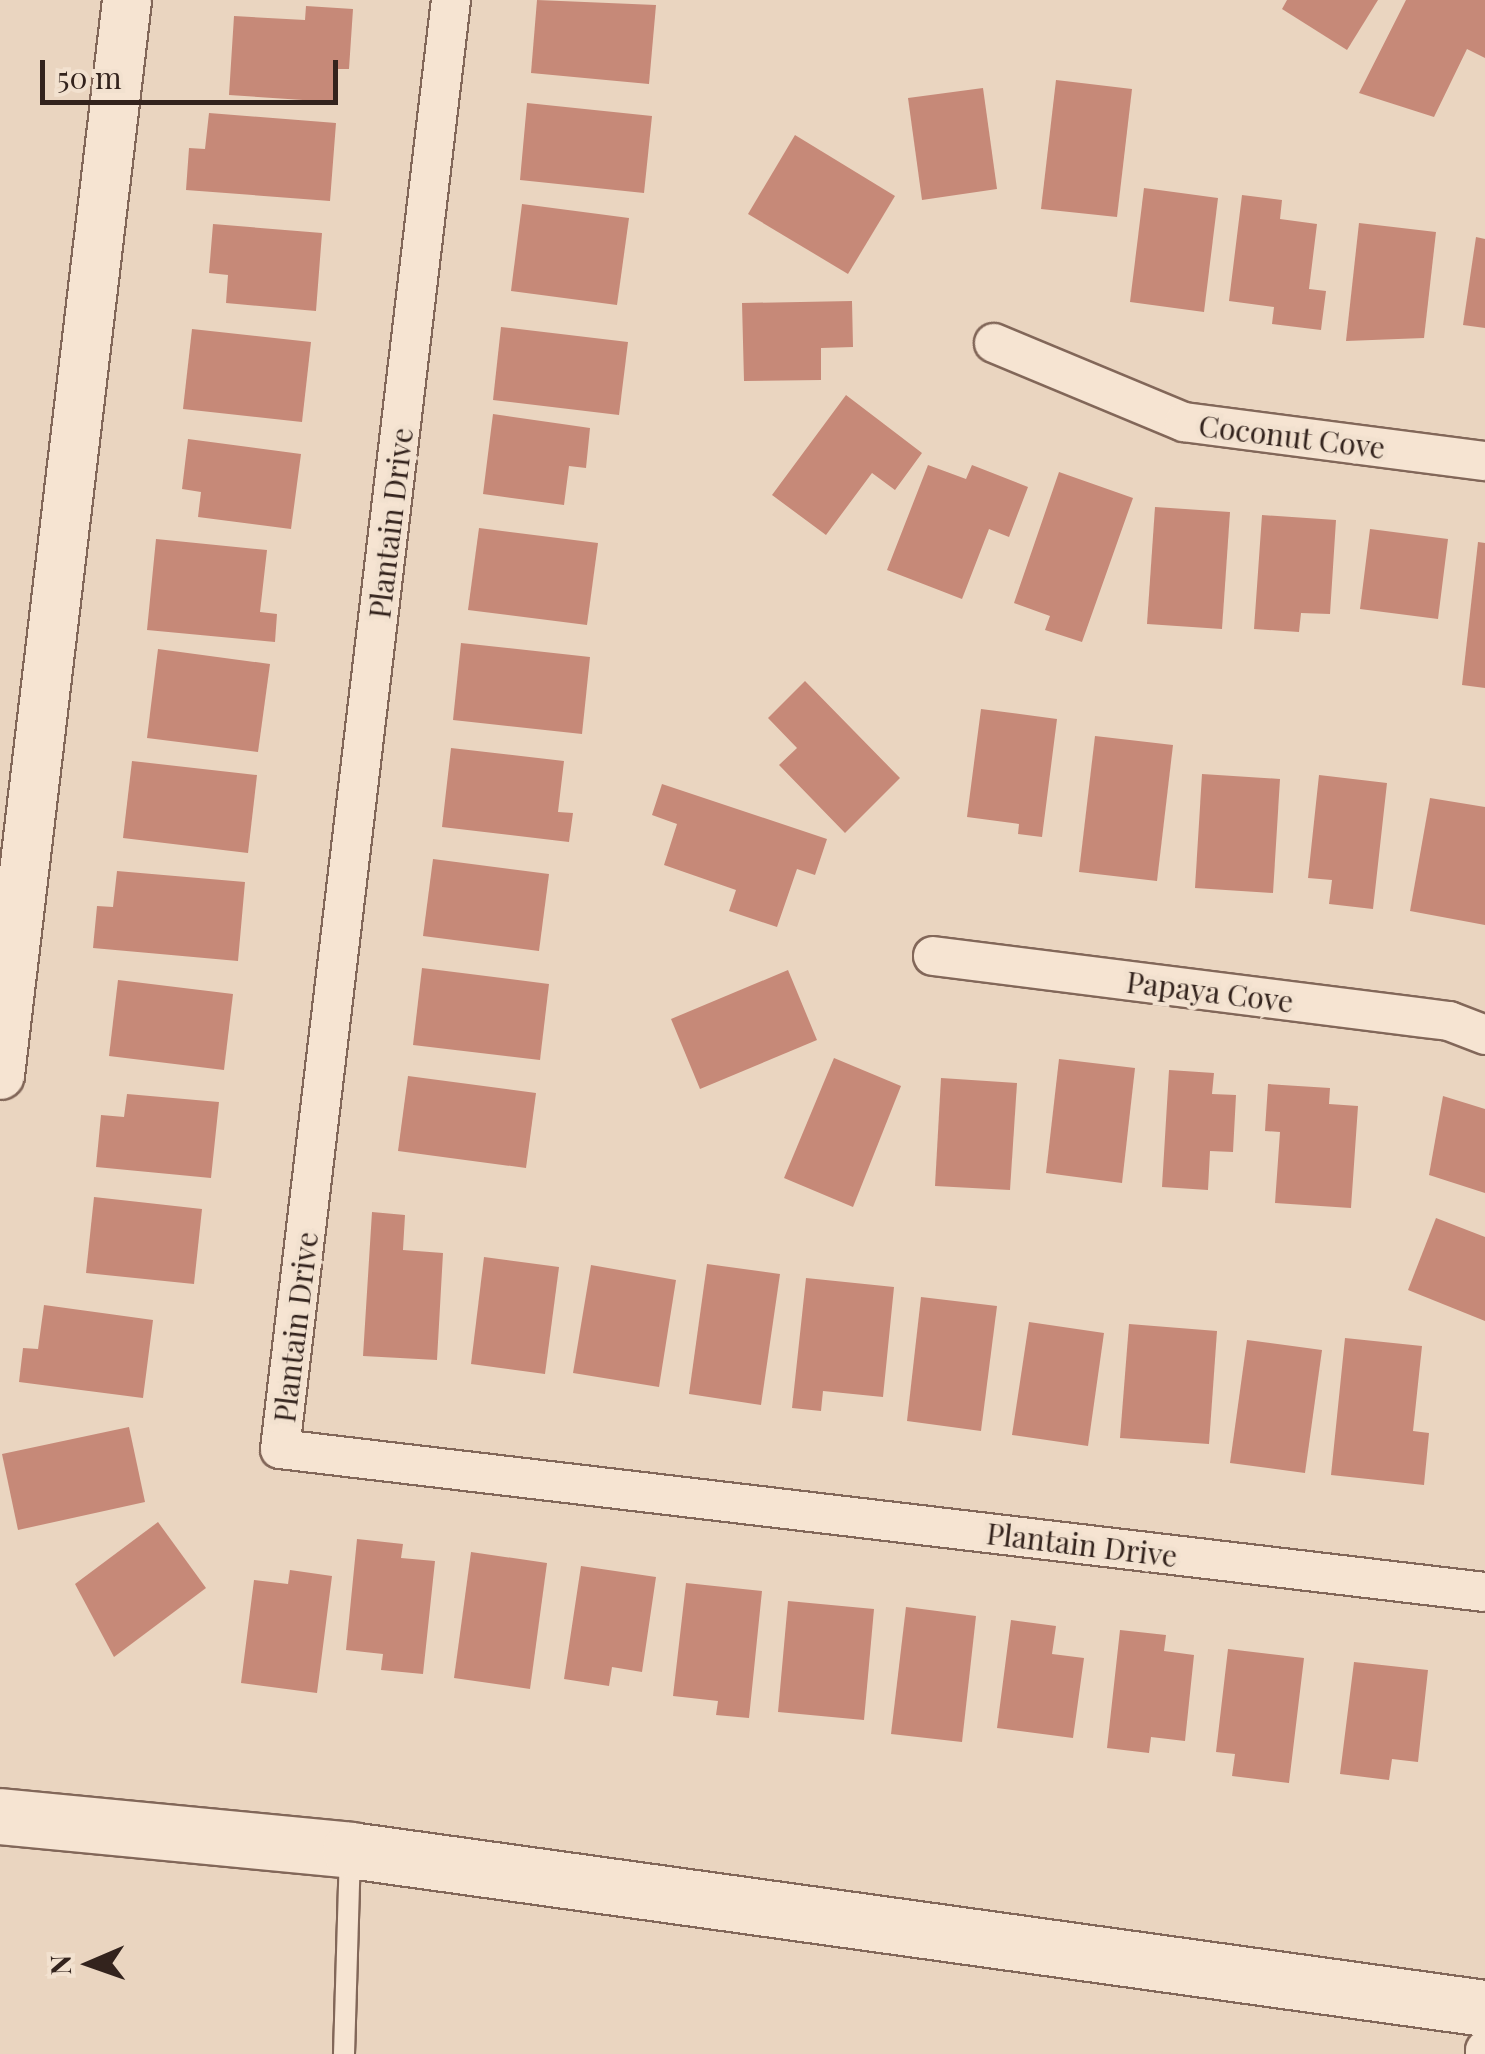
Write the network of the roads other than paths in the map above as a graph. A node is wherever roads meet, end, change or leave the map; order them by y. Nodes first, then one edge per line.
1 (126, 0) edge
2 (451, 0) edge
3 (994, 342) dead end
4 (1485, 461) edge
5 (933, 956) dead end
6 (1485, 1035) edge
7 (0, 1075) edge
8 (1485, 1592) edge
9 (0, 1816) edge
10 (350, 1850) junction
11 (1485, 2008) edge
12 (344, 2054) edge

1 - 7 street
2 - 8 street, Plantain Drive
3 - 4 street, Coconut Cove
5 - 6 street, Papaya Cove
9 - 10 main road
10 - 11 main road
10 - 12 lane

